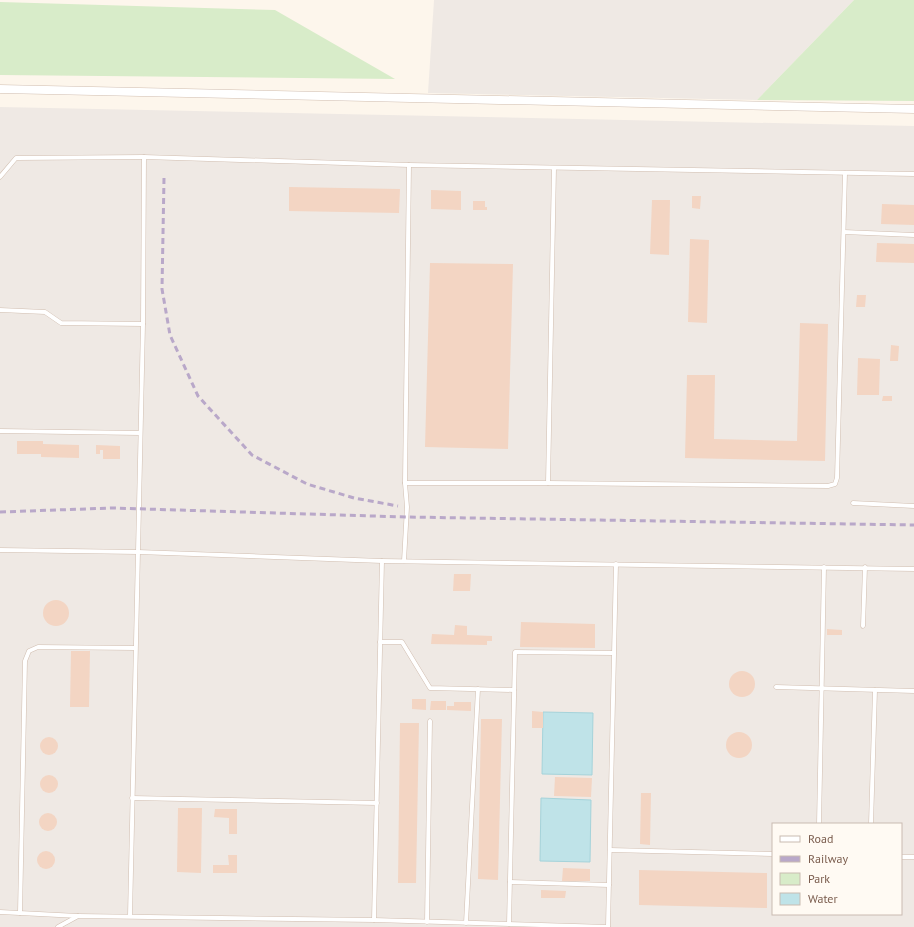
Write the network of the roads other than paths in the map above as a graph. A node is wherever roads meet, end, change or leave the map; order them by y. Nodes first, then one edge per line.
1 (0, 89) edge
2 (914, 109) edge
3 (144, 158) junction
4 (409, 165) junction
5 (554, 168) junction
6 (845, 173) junction
7 (914, 174) edge
8 (0, 177) edge
9 (844, 232) junction
10 (914, 235) edge
11 (0, 310) edge
12 (143, 324) junction
13 (0, 432) edge
14 (140, 433) junction
15 (405, 483) junction
16 (548, 483) junction
17 (853, 504) dead end
18 (914, 506) edge
19 (0, 550) edge
20 (138, 552) junction
21 (382, 561) junction
22 (404, 561) junction
23 (616, 564) junction
24 (824, 567) junction
25 (865, 567) junction
26 (914, 568) edge
27 (863, 626) dead end
28 (380, 642) junction
29 (135, 648) junction
30 (613, 653) junction
31 (776, 687) dead end
32 (821, 688) junction
33 (478, 689) junction
34 (514, 690) junction
35 (875, 690) junction
36 (914, 691) edge
37 (430, 721) dead end
38 (132, 798) junction
39 (377, 802) junction
40 (819, 823) edge
41 (871, 823) edge
42 (610, 850) junction
43 (772, 854) edge
44 (902, 857) edge
45 (914, 857) edge
46 (510, 882) junction
47 (609, 885) junction
48 (0, 912) edge
49 (20, 913) junction
50 (78, 916) junction
51 (130, 916) junction
52 (374, 920) junction
53 (428, 922) junction
54 (466, 923) junction
55 (509, 924) junction
56 (58, 927) edge
57 (608, 927) edge

1 - 2 street
3 - 4 lane
3 - 8 lane
3 - 12 lane
4 - 5 lane
4 - 15 lane
5 - 6 lane
5 - 16 lane
6 - 7 lane
6 - 9 lane
9 - 10 lane
9 - 16 lane
11 - 12 lane
12 - 14 lane
13 - 14 lane
14 - 20 lane
15 - 16 lane
15 - 22 lane
17 - 18 lane
19 - 20 lane
20 - 21 lane
20 - 29 lane
21 - 22 lane
21 - 28 lane
22 - 23 lane
23 - 24 lane
23 - 30 lane
24 - 25 lane
24 - 32 lane
25 - 26 lane
25 - 27 lane
28 - 33 lane
28 - 39 lane
29 - 38 lane
29 - 49 lane
30 - 34 lane
30 - 42 lane
31 - 32 lane
32 - 35 lane
32 - 40 lane
33 - 34 lane
33 - 54 lane
34 - 46 lane
35 - 36 lane
35 - 41 lane
37 - 53 lane
38 - 39 lane
38 - 51 lane
39 - 52 lane
42 - 43 lane
42 - 47 lane
44 - 45 lane
46 - 47 lane
46 - 55 lane
47 - 57 lane
48 - 49 lane
49 - 50 lane
50 - 51 lane
50 - 56 lane
51 - 52 lane
52 - 53 lane
53 - 54 lane
54 - 55 lane
55 - 57 lane

